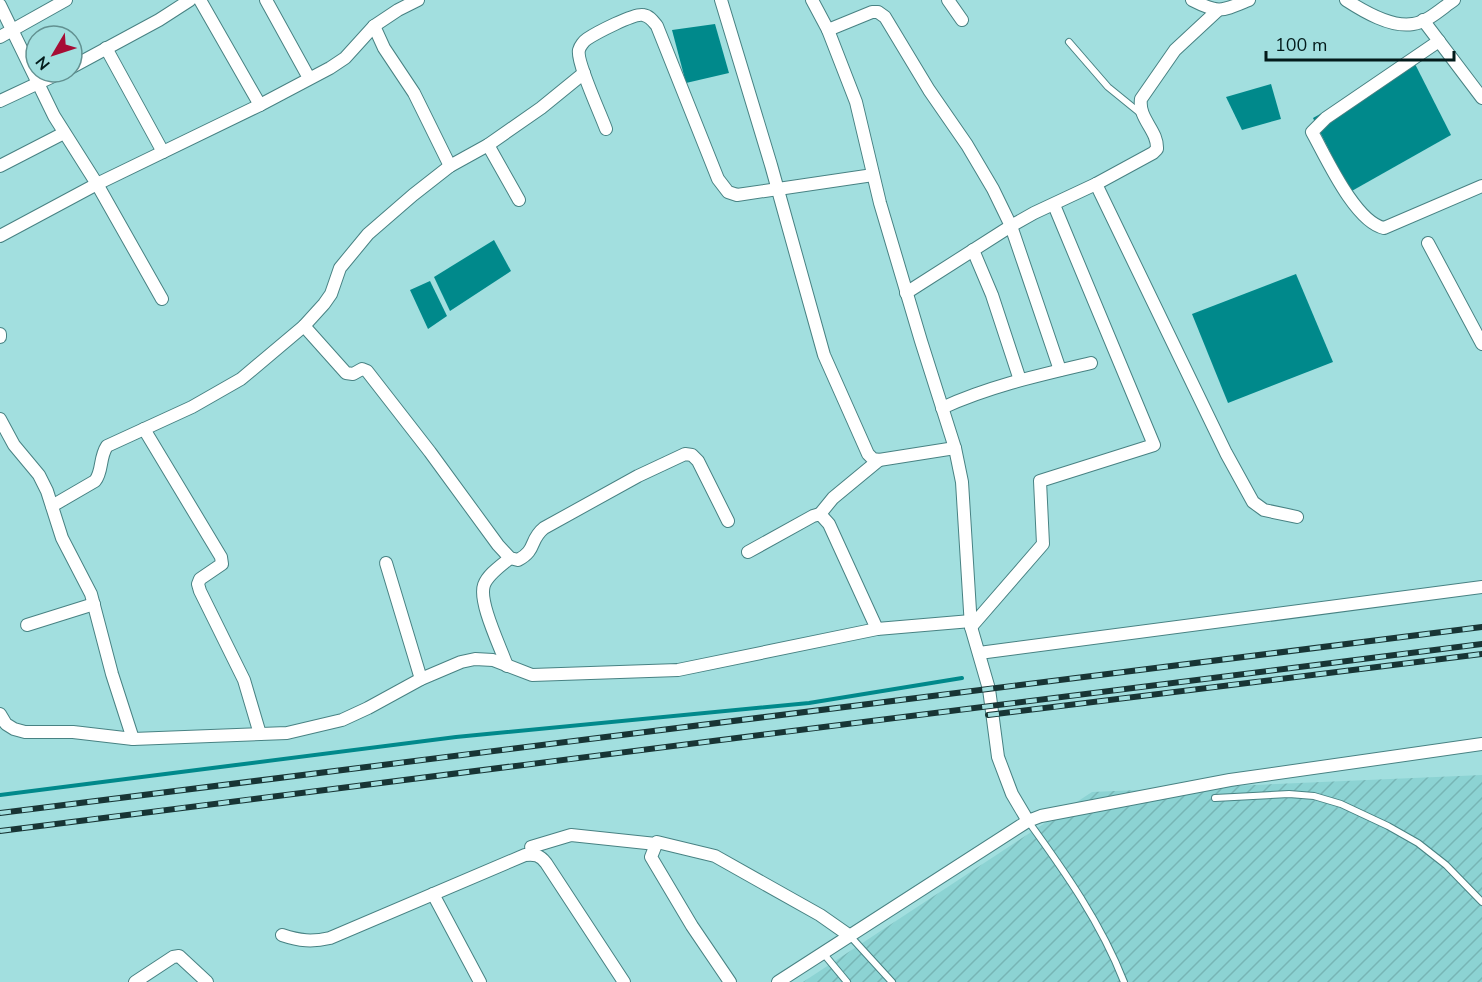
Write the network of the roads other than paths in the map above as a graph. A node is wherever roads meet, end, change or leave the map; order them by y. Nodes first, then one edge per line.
1 (66, 0) edge
2 (190, 0) edge
3 (200, 0) edge
4 (266, 0) edge
5 (418, 0) edge
6 (720, 0) edge
7 (812, 0) edge
8 (948, 0) edge
9 (1192, 0) edge
10 (1249, 0) edge
11 (1346, 0) edge
12 (1454, 0) edge
13 (0, 5) edge
14 (396, 5) edge
15 (1217, 11) junction
16 (962, 20) dead end
17 (1423, 20) junction
18 (374, 26) junction
19 (828, 30) junction
20 (12, 31) junction
21 (0, 37) edge
22 (1439, 41) junction
23 (1069, 42) dead end
24 (106, 48) junction
25 (24, 56) edge
26 (84, 60) edge
27 (584, 73) junction
28 (309, 78) junction
29 (37, 84) joint
30 (1482, 98) edge
31 (0, 101) edge
32 (260, 105) junction
33 (1143, 116) junction
34 (606, 129) dead end
35 (64, 133) junction
36 (488, 145) junction
37 (163, 152) junction
38 (0, 166) edge
39 (450, 166) junction
40 (873, 175) junction
41 (97, 184) junction
42 (1096, 184) junction
43 (1482, 186) edge
44 (778, 190) junction
45 (519, 200) dead end
46 (1054, 205) junction
47 (1011, 226) junction
48 (0, 236) edge
49 (1428, 243) dead end
50 (973, 250) junction
51 (906, 293) junction
52 (162, 299) dead end
53 (304, 326) junction
54 (1482, 344) edge
55 (1091, 363) dead end
56 (1060, 370) junction
57 (1020, 380) junction
58 (942, 408) junction
59 (0, 419) edge
60 (144, 429) junction
61 (955, 448) junction
62 (879, 460) junction
63 (52, 506) junction
64 (820, 514) junction
65 (1297, 518) dead end
66 (728, 521) dead end
67 (748, 552) dead end
68 (510, 558) junction
69 (386, 563) dead end
70 (1482, 587) edge
71 (94, 604) junction
72 (971, 624) junction
73 (27, 625) dead end
74 (877, 628) junction
75 (979, 653) junction
76 (507, 666) junction
77 (421, 679) junction
78 (0, 714) edge
79 (14, 729) junction
80 (0, 733) edge
81 (260, 734) junction
82 (133, 739) junction
83 (1482, 744) edge
84 (1215, 798) dead end
85 (1028, 821) junction
86 (656, 844) junction
87 (531, 846) dead end
88 (434, 894) junction
89 (1482, 902) edge
90 (282, 935) dead end
91 (850, 936) junction
92 (823, 953) junction
93 (135, 982) edge
94 (207, 982) edge
95 (480, 982) edge
96 (624, 982) edge
97 (730, 982) edge
98 (778, 982) edge
99 (847, 982) edge
100 (892, 982) edge
101 (1124, 982) edge

1 - 20 street
2 - 24 street
3 - 32 street
4 - 28 street
5 - 14 street
6 - 44 street
7 - 19 street
8 - 16 street
9 - 15 street
10 - 15 street
11 - 17 street
12 - 17 street
13 - 20 street
14 - 18 street
15 - 33 street
17 - 22 street
18 - 28 street
18 - 39 street
19 - 40 street
19 - 47 street
20 - 21 street
20 - 25 street
22 - 30 street
22 - 43 street
23 - 33 lane
24 - 26 street
24 - 37 street
27 - 34 street
27 - 36 street
27 - 44 street
28 - 32 street
29 - 31 street
29 - 35 street
32 - 37 street
33 - 42 street
35 - 38 street
35 - 41 street
36 - 39 street
36 - 45 street
37 - 41 street
39 - 53 street
40 - 44 street
40 - 51 street
41 - 48 street
41 - 52 street
42 - 46 street
42 - 65 street
44 - 62 street
46 - 47 street
46 - 72 street
47 - 50 street
47 - 56 street
49 - 54 street
50 - 51 street
50 - 57 street
51 - 58 street
53 - 60 street
53 - 68 street
55 - 56 street
56 - 57 street
57 - 58 street
58 - 61 street
59 - 63 street
60 - 63 street
60 - 81 street
61 - 62 street
61 - 72 street
62 - 64 street
63 - 71 street
64 - 67 street
64 - 74 street
66 - 68 street
68 - 76 street
69 - 77 street
70 - 75 street
71 - 73 street
71 - 82 street
72 - 74 street
72 - 75 street
74 - 76 street
75 - 85 street
76 - 77 street
77 - 81 street
78 - 79 street
79 - 80 street
79 - 82 street
81 - 82 street
83 - 85 street
84 - 89 lane
85 - 91 street
85 - 101 lane
86 - 87 street
86 - 91 street
86 - 97 street
88 - 90 street
88 - 95 street
88 - 96 street
91 - 92 street
91 - 100 lane
92 - 98 street
92 - 99 lane
93 - 94 street

